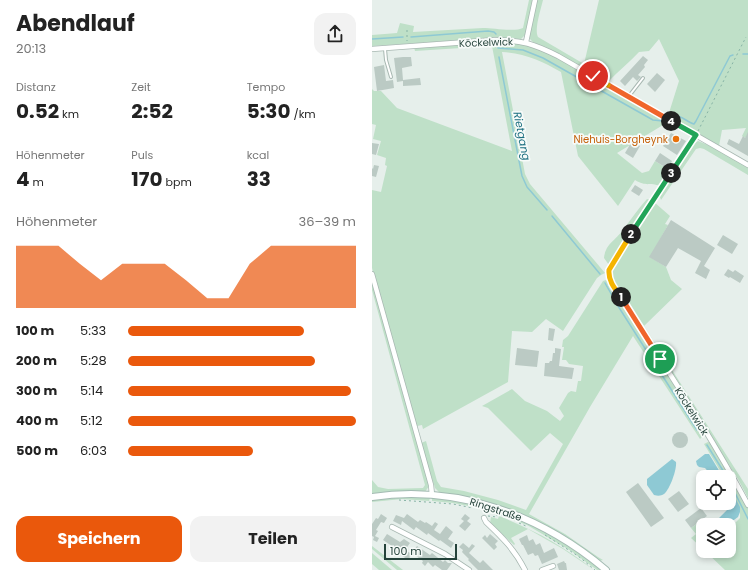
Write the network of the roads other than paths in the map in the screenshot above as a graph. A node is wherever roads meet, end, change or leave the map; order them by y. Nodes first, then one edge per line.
1 (535, 0) edge
2 (526, 42) junction
3 (385, 48) junction
4 (372, 49) edge
5 (391, 77) dead end
6 (644, 78) dead end
7 (628, 96) junction
8 (696, 135) junction
9 (748, 165) edge
10 (372, 274) edge
11 (432, 495) junction
12 (372, 497) edge
13 (748, 505) edge
14 (484, 518) road end
15 (392, 527) dead end
16 (553, 566) dead end
17 (469, 570) edge
18 (525, 570) edge
19 (542, 570) edge
20 (606, 570) edge

1 - 2 street
2 - 3 street, Köckelwick
2 - 7 street, Köckelwick
3 - 4 street, Köckelwick
3 - 5 lane
6 - 7 lane
7 - 8 street, Köckelwick
8 - 9 street, Köckelwick
8 - 13 street, Köckelwick
10 - 11 street
11 - 12 main road, Ringstraße
11 - 20 main road, Ringstraße
14 - 18 street
15 - 17 street
16 - 19 street

